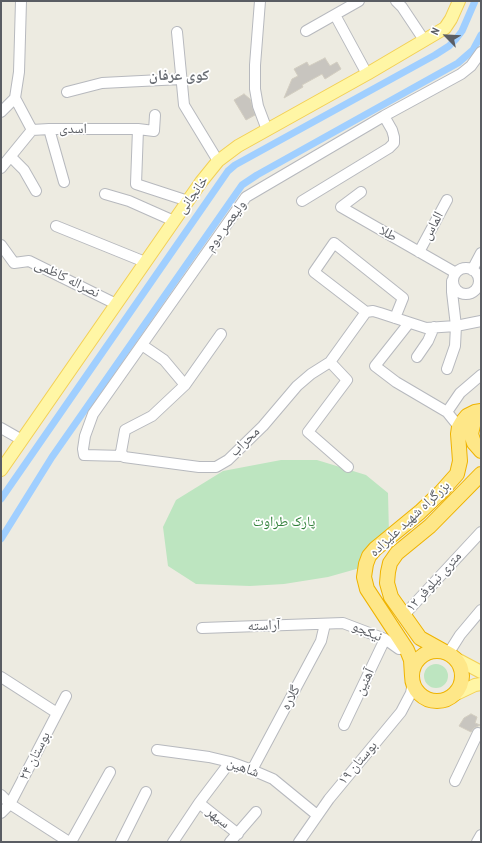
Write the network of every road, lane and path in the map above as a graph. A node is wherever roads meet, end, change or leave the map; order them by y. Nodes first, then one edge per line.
1 (22, 1) edge
2 (260, 1) edge
3 (359, 1) edge
4 (396, 1) edge
5 (459, 1) edge
6 (335, 14) junction
7 (306, 31) dead end
8 (177, 32) dead end
9 (424, 40) junction
10 (481, 52) edge
11 (367, 74) junction
12 (182, 79) junction
13 (67, 92) dead end
14 (15, 98) junction
15 (1, 112) edge
16 (155, 115) dead end
17 (384, 116) junction
18 (50, 129) junction
19 (138, 129) junction
20 (32, 130) junction
21 (267, 130) junction
22 (10, 157) junction
23 (218, 161) junction
24 (1, 168) edge
25 (64, 182) dead end
26 (36, 191) dead end
27 (361, 192) dead end
28 (105, 194) dead end
29 (302, 200) dead end
30 (447, 200) dead end
31 (188, 201) junction
32 (174, 220) junction
33 (56, 226) dead end
34 (1, 245) edge
35 (419, 252) junction
36 (481, 253) edge
37 (145, 262) junction
38 (472, 270) junction
39 (454, 277) junction
40 (479, 286) edge
41 (116, 304) junction
42 (366, 312) junction
43 (395, 318) junction
44 (481, 320) edge
45 (409, 323) junction
46 (456, 326) junction
47 (434, 327) junction
48 (221, 334) dead end
49 (142, 345) junction
50 (416, 357) dead end
51 (330, 362) junction
52 (447, 369) dead end
53 (481, 375) edge
54 (185, 385) junction
55 (448, 412) junction
56 (481, 412) edge
57 (459, 427) junction
58 (1, 428) edge
59 (22, 440) junction
60 (481, 451) edge
61 (124, 456) junction
62 (348, 467) dead end
63 (1, 470) edge
64 (481, 474) edge
65 (481, 483) edge
66 (434, 522) junction
67 (481, 532) edge
68 (481, 610) edge
69 (404, 615) junction
70 (325, 624) junction
71 (202, 628) dead end
72 (385, 639) junction
73 (406, 647) junction
74 (449, 654) junction
75 (481, 672) edge
76 (1, 677) edge
77 (412, 679) junction
78 (481, 684) edge
79 (66, 696) dead end
80 (452, 696) junction
81 (57, 712) junction
82 (344, 725) dead end
83 (480, 734) edge
84 (157, 750) dead end
85 (230, 762) junction
86 (252, 770) junction
87 (110, 772) dead end
88 (455, 781) dead end
89 (146, 792) dead end
90 (1, 795) edge
91 (199, 803) junction
92 (10, 804) junction
93 (256, 812) dead end
94 (1, 813) edge
95 (317, 815) junction
96 (238, 834) junction
97 (481, 834) edge
98 (70, 842) edge
99 (121, 842) edge
100 (173, 842) edge
101 (230, 842) edge
102 (299, 842) edge
103 (477, 842) edge

1 - 14 street
2 - 21 street
3 - 6 street
4 - 9 street
5 - 9 main road, خانجانی
6 - 7 street
6 - 11 street
8 - 12 street
9 - 11 main road, خانجانی
10 - 17 street, ولیعصر دوم
11 - 21 main road, خانجانی
12 - 13 street
12 - 23 street
14 - 15 street
14 - 20 street
16 - 19 street, اسدی
17 - 29 street
17 - 49 street, ولیعصر دوم
18 - 19 street, اسدی
18 - 20 street, اسدی
18 - 25 street
19 - 31 street
20 - 22 street
21 - 23 main road, خانجانی
22 - 24 street
22 - 26 street
23 - 31 main road, خانجانی
27 - 35 street, طلا
28 - 32 street
30 - 35 street, الماس
31 - 32 main road, خانجانی
32 - 37 main road, خانجانی
33 - 37 street
34 - 41 street, نصراله کاظمی
35 - 39 street, طلا
36 - 38 street
37 - 41 main road, خانجانی
38 - 39 street
38 - 40 street
39 - 40 street
39 - 46 street
41 - 59 main road, خانجانی
42 - 43 street
42 - 43 street
42 - 51 street, محراب
43 - 45 street
44 - 46 street
45 - 47 street
45 - 55 street
46 - 47 street
46 - 52 street
47 - 50 street
48 - 54 street
49 - 54 street
49 - 61 street, ولیعصر دوم
51 - 61 street, محراب
51 - 62 street
53 - 55 street
54 - 61 street
55 - 57 street
56 - 57 highway
56 - 60 highway
57 - 73 highway, بزرگراه شهید علیزاده
58 - 59 street
59 - 63 main road, خانجانی
64 - 66 highway, بزرگراه شهید علیزاده
65 - 66 main road
66 - 69 highway, بزرگراه شهید علیزاده
67 - 69 street, ۱۲ متری نیلوفر
68 - 74 street
69 - 74 highway, بزرگراه شهید علیزاده
70 - 71 street, آراسته
70 - 72 street, نیکجو
70 - 86 street, گلاره
72 - 73 street, نیکجو
72 - 82 street, آهنین
73 - 77 highway, بزرگراه شهید علیزاده
74 - 75 main road
74 - 77 highway
74 - 80 highway
76 - 81 street
77 - 80 highway
77 - 95 street, بوستان ۱۹
78 - 80 main road
79 - 81 street, بوستان ۲۴
81 - 92 street, بوستان ۲۴
83 - 88 street
84 - 85 street, شاهین
85 - 86 street, شاهین
85 - 91 street, سپهر
86 - 95 street, شاهین
87 - 98 street
89 - 99 street
90 - 92 street
91 - 96 street, سپهر
91 - 100 street, سپهر
92 - 94 street, بوستان ۲۴
92 - 98 street
93 - 96 street, سپهر
95 - 102 street, بوستان ۱۹
96 - 101 street, سپهر
97 - 103 street

